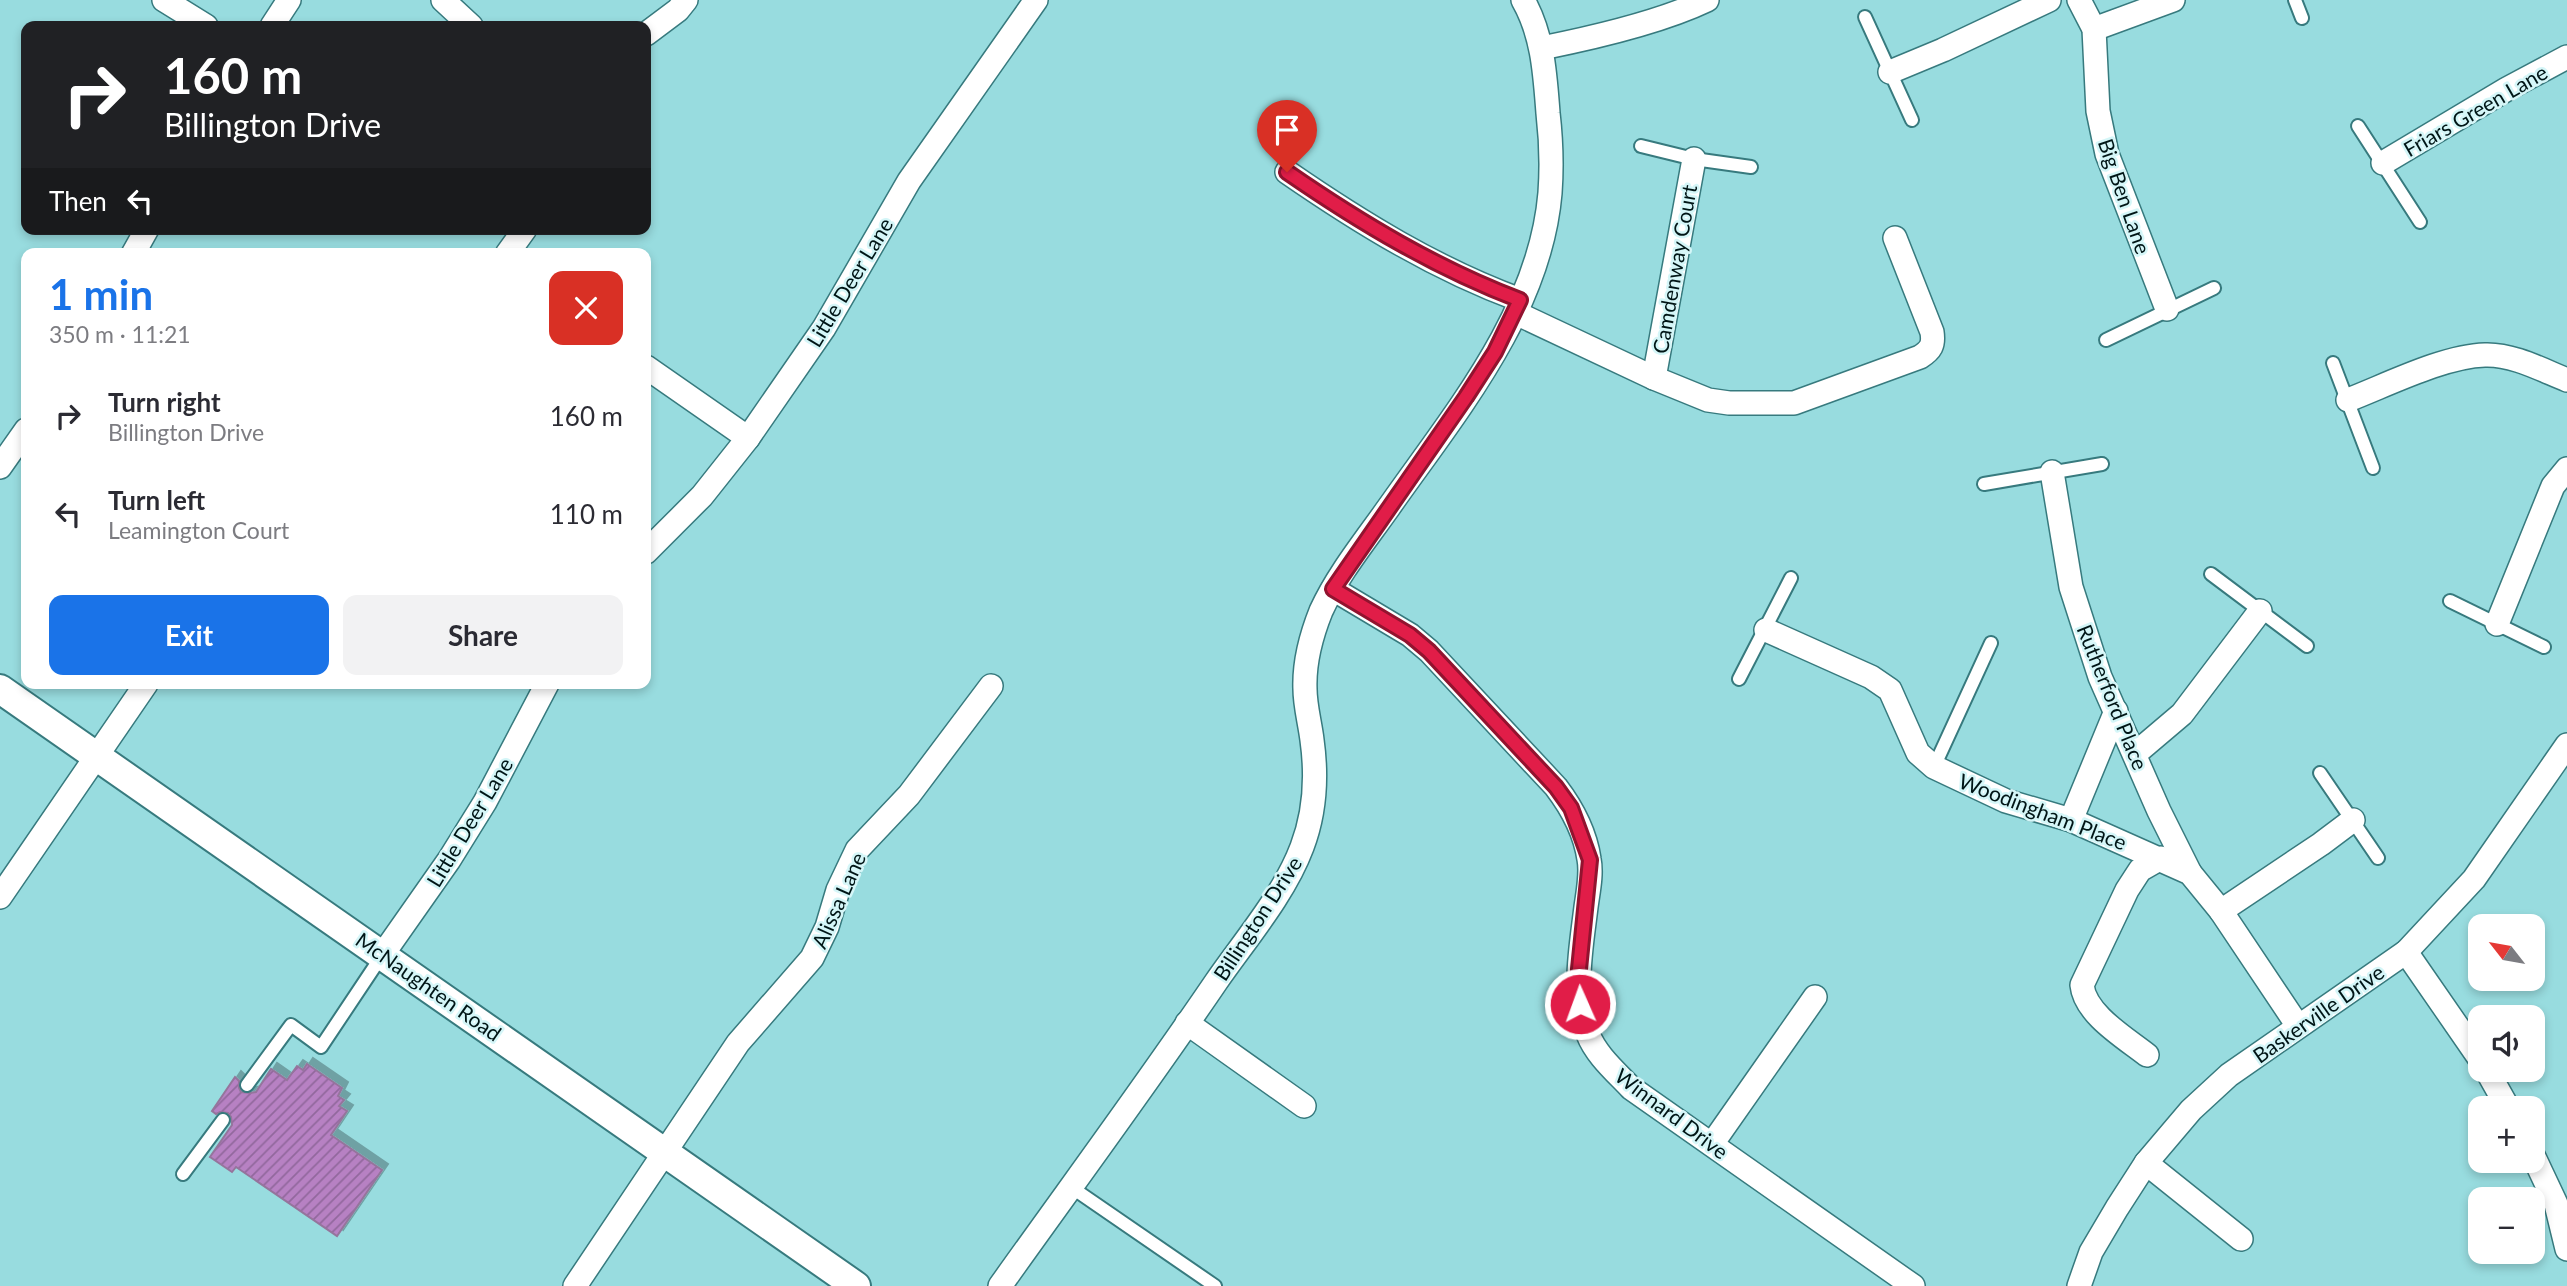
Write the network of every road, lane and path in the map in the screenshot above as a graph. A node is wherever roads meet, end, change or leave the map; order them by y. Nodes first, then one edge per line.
1 (164, 0) edge
2 (289, 0) edge
3 (443, 0) edge
4 (686, 0) edge
5 (1036, 0) edge
6 (1523, 0) edge
7 (1707, 0) edge
8 (2049, 0) edge
9 (2079, 0) edge
10 (2174, 0) edge
11 (2295, 0) edge
12 (1865, 17) dead end
13 (2302, 18) dead end
14 (198, 21) edge
15 (275, 21) edge
16 (466, 21) edge
17 (2094, 29) junction
18 (651, 30) edge
19 (1542, 48) junction
20 (2567, 57) edge
21 (1890, 72) junction
22 (1912, 120) dead end
23 (2358, 126) dead end
24 (1641, 146) dead end
25 (1694, 159) junction
26 (2383, 163) junction
27 (1751, 167) dead end
28 (1287, 172) dead end
29 (2420, 222) dead end
30 (1895, 238) dead end
31 (2214, 288) dead end
32 (1518, 307) junction
33 (2167, 309) junction
34 (2106, 340) dead end
35 (2333, 363) dead end
36 (651, 370) edge
37 (1654, 379) junction
38 (2567, 380) edge
39 (2348, 400) junction
40 (21, 437) edge
41 (748, 438) junction
42 (2102, 464) dead end
43 (0, 467) edge
44 (2373, 468) dead end
45 (2567, 468) edge
46 (2052, 472) junction
47 (1984, 484) dead end
48 (651, 547) edge
49 (2211, 574) dead end
50 (1791, 578) dead end
51 (1333, 589) junction
52 (2450, 601) dead end
53 (2260, 611) junction
54 (2497, 624) junction
55 (1766, 629) junction
56 (1991, 643) dead end
57 (2307, 646) dead end
58 (2543, 647) dead end
59 (1740, 679) dead end
60 (991, 686) dead end
61 (0, 689) edge
62 (143, 689) edge
63 (544, 689) edge
64 (2116, 711) junction
65 (2567, 745) edge
66 (2136, 753) junction
67 (96, 757) junction
68 (1934, 767) junction
69 (2320, 773) dead end
70 (2071, 820) junction
71 (2353, 820) junction
72 (2378, 858) dead end
73 (2161, 859) junction
74 (2190, 873) junction
75 (0, 897) edge
76 (2221, 911) junction
77 (2406, 952) junction
78 (383, 954) junction
79 (1815, 998) dead end
80 (1187, 1023) junction
81 (2298, 1026) junction
82 (2468, 1042) edge
83 (2147, 1055) dead end
84 (247, 1085) dead end
85 (1304, 1106) dead end
86 (222, 1120) dead end
87 (1712, 1144) junction
88 (665, 1152) junction
89 (2146, 1163) junction
90 (2544, 1173) edge
91 (183, 1174) dead end
92 (1071, 1187) junction
93 (2561, 1202) edge
94 (2241, 1239) dead end
95 (2567, 1249) edge
96 (575, 1286) edge
97 (856, 1286) edge
98 (1000, 1286) edge
99 (1215, 1286) edge
100 (1913, 1286) edge
101 (2079, 1286) edge

1 - 14 street
2 - 15 street
3 - 16 street
4 - 18 street
5 - 41 street, Little Deer Lane
6 - 19 street, Billington Drive
7 - 19 street
8 - 21 street
9 - 17 street, Big Ben Lane
10 - 17 street
11 - 13 lane
12 - 21 lane
17 - 33 street, Big Ben Lane
19 - 32 street, Billington Drive
20 - 26 street, Friars Green Lane
21 - 22 lane
23 - 26 lane
24 - 25 lane
25 - 27 lane
25 - 37 street, Camdenway Court
26 - 29 lane
28 - 32 street, Camdenway Court
30 - 37 street, Camdenway Court
31 - 33 lane
32 - 37 street, Camdenway Court
32 - 51 street, Billington Drive
33 - 34 lane
35 - 39 lane
36 - 41 street
38 - 39 street
39 - 44 lane
40 - 43 street
41 - 48 street, Little Deer Lane
42 - 46 lane
45 - 54 street
46 - 47 lane
46 - 64 street, Rutherford Place
49 - 53 lane
50 - 55 lane
51 - 80 street, Billington Drive
51 - 87 street, Winnard Drive
52 - 54 lane
53 - 57 lane
53 - 66 street
54 - 58 lane
55 - 59 lane
55 - 68 street, Woodingham Place
56 - 68 lane
60 - 88 street, Alissa Lane
61 - 67 street, McNaughten Road
62 - 67 street
63 - 78 street, Little Deer Lane
64 - 66 street, Rutherford Place
64 - 70 street
65 - 77 street, Baskerville Drive
66 - 74 street, Rutherford Place
67 - 75 street
67 - 78 street, McNaughten Road
68 - 70 street, Woodingham Place
69 - 71 lane
70 - 73 street, Woodingham Place
71 - 72 lane
71 - 76 street
73 - 74 street, Woodingham Place
73 - 83 street
74 - 76 street, Woodingham Place
76 - 81 street, Woodingham Place
77 - 81 street, Baskerville Drive
77 - 82 street
78 - 84 lane
78 - 88 street, McNaughten Road
79 - 87 street
80 - 85 street
80 - 92 street, Billington Drive
81 - 89 street, Baskerville Drive
86 - 91 lane
87 - 100 street, Winnard Drive
88 - 96 street, Alissa Lane
88 - 97 street, McNaughten Road
89 - 94 street
89 - 101 street, Baskerville Drive
90 - 93 street
92 - 98 street, Billington Drive
92 - 99 lane
93 - 95 street

